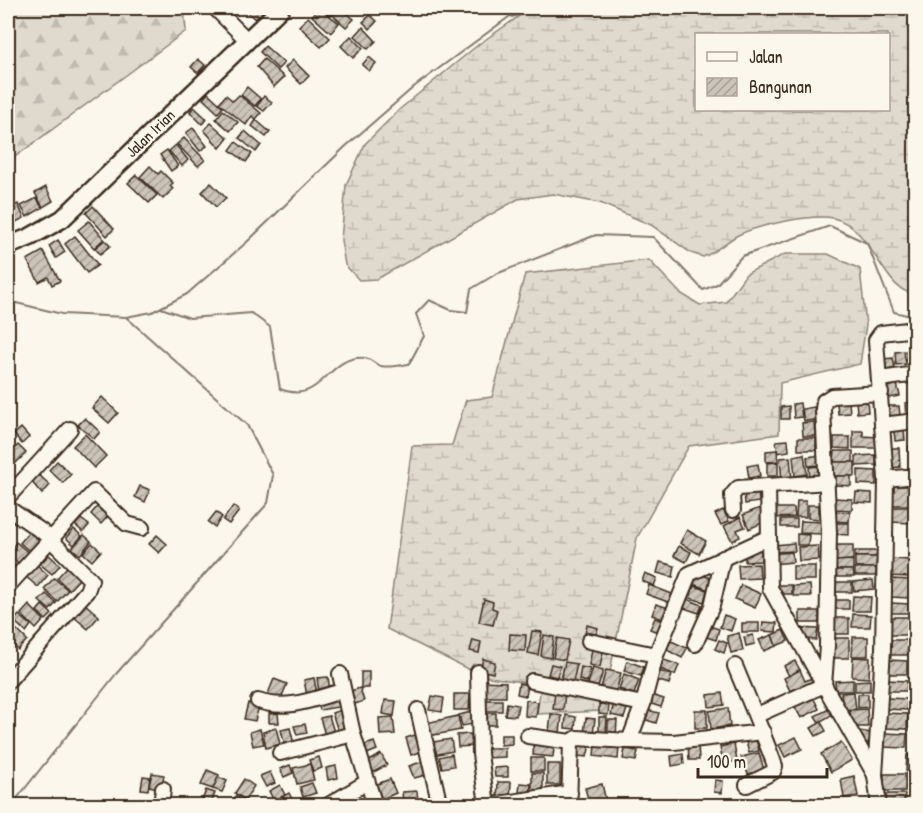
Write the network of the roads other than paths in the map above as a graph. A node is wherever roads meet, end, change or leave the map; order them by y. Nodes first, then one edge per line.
1 (215, 8) edge
2 (281, 8) edge
3 (247, 40) junction
4 (8, 246) edge
5 (915, 329) edge
6 (915, 374) edge
7 (880, 379) junction
8 (881, 393) junction
9 (915, 420) edge
10 (882, 425) junction
11 (70, 429) dead end
12 (915, 476) edge
13 (886, 479) junction
14 (828, 482) junction
15 (768, 486) junction
16 (8, 497) edge
17 (8, 508) edge
18 (734, 510) dead end
19 (142, 528) dead end
20 (769, 537) junction
21 (51, 539) junction
22 (723, 558) junction
23 (8, 586) edge
24 (589, 641) dead end
25 (695, 644) dead end
26 (656, 655) junction
27 (735, 666) dead end
28 (478, 672) dead end
29 (340, 674) dead end
30 (8, 681) edge
31 (532, 681) dead end
32 (824, 685) junction
33 (342, 691) junction
34 (258, 701) dead end
35 (643, 704) junction
36 (418, 710) dead end
37 (758, 715) junction
38 (763, 732) junction
39 (353, 734) junction
40 (528, 736) dead end
41 (629, 741) junction
42 (571, 742) junction
43 (280, 753) dead end
44 (875, 775) junction
45 (367, 782) junction
46 (747, 785) dead end
47 (163, 789) dead end
48 (570, 799) edge
49 (525, 803) edge
50 (486, 805) edge
51 (160, 806) edge
52 (327, 806) edge
53 (375, 806) edge
54 (440, 806) edge
55 (879, 806) edge

1 - 3 street
2 - 3 main road, Jalan Irian
3 - 4 main road, Jalan Irian
5 - 7 street
6 - 7 street
7 - 8 street
8 - 10 street
8 - 14 street
9 - 10 street
10 - 13 street
11 - 16 street
12 - 13 street
13 - 44 street
14 - 15 street
14 - 32 street
15 - 18 street
15 - 20 street
17 - 21 street
19 - 21 street
20 - 22 street
20 - 32 street
21 - 23 street
21 - 30 street
22 - 25 street
22 - 26 street
24 - 26 street
26 - 35 street
27 - 37 street
28 - 50 street
29 - 33 street
31 - 35 street
32 - 37 street
32 - 44 street
33 - 34 street
33 - 39 street
35 - 41 street
36 - 54 street
37 - 38 street
38 - 41 street
38 - 46 street
39 - 43 street
39 - 45 street
40 - 42 street
41 - 42 street
42 - 48 street
44 - 55 street
45 - 52 street
45 - 53 street
47 - 51 street
48 - 49 street
49 - 50 street

